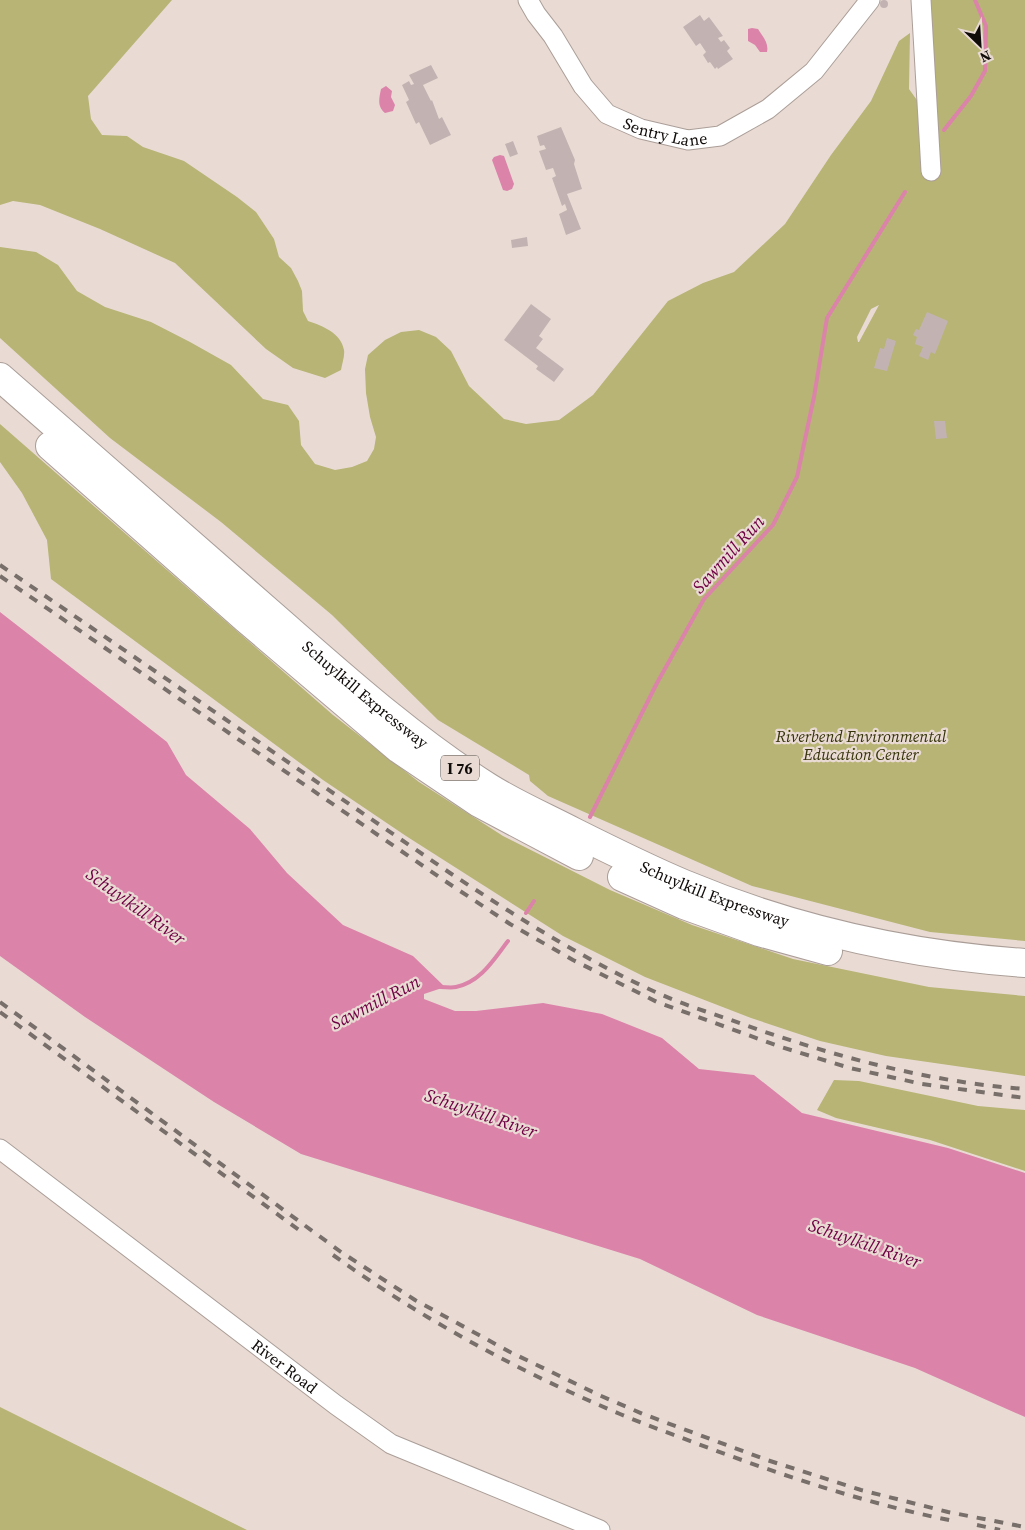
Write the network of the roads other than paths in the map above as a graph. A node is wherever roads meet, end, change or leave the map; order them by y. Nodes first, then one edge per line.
1 (528, 0) edge
2 (870, 0) edge
3 (921, 0) edge
4 (931, 171) dead end
5 (0, 378) edge
6 (0, 402) edge
7 (1025, 963) edge
8 (1025, 980) edge
9 (0, 1149) edge
10 (600, 1530) edge

1 - 2 street, Sentry Lane
3 - 4 street
5 - 7 highway, Schuylkill Expressway / I 76
6 - 8 highway, Schuylkill Expressway / I 76
9 - 10 street, River Road

